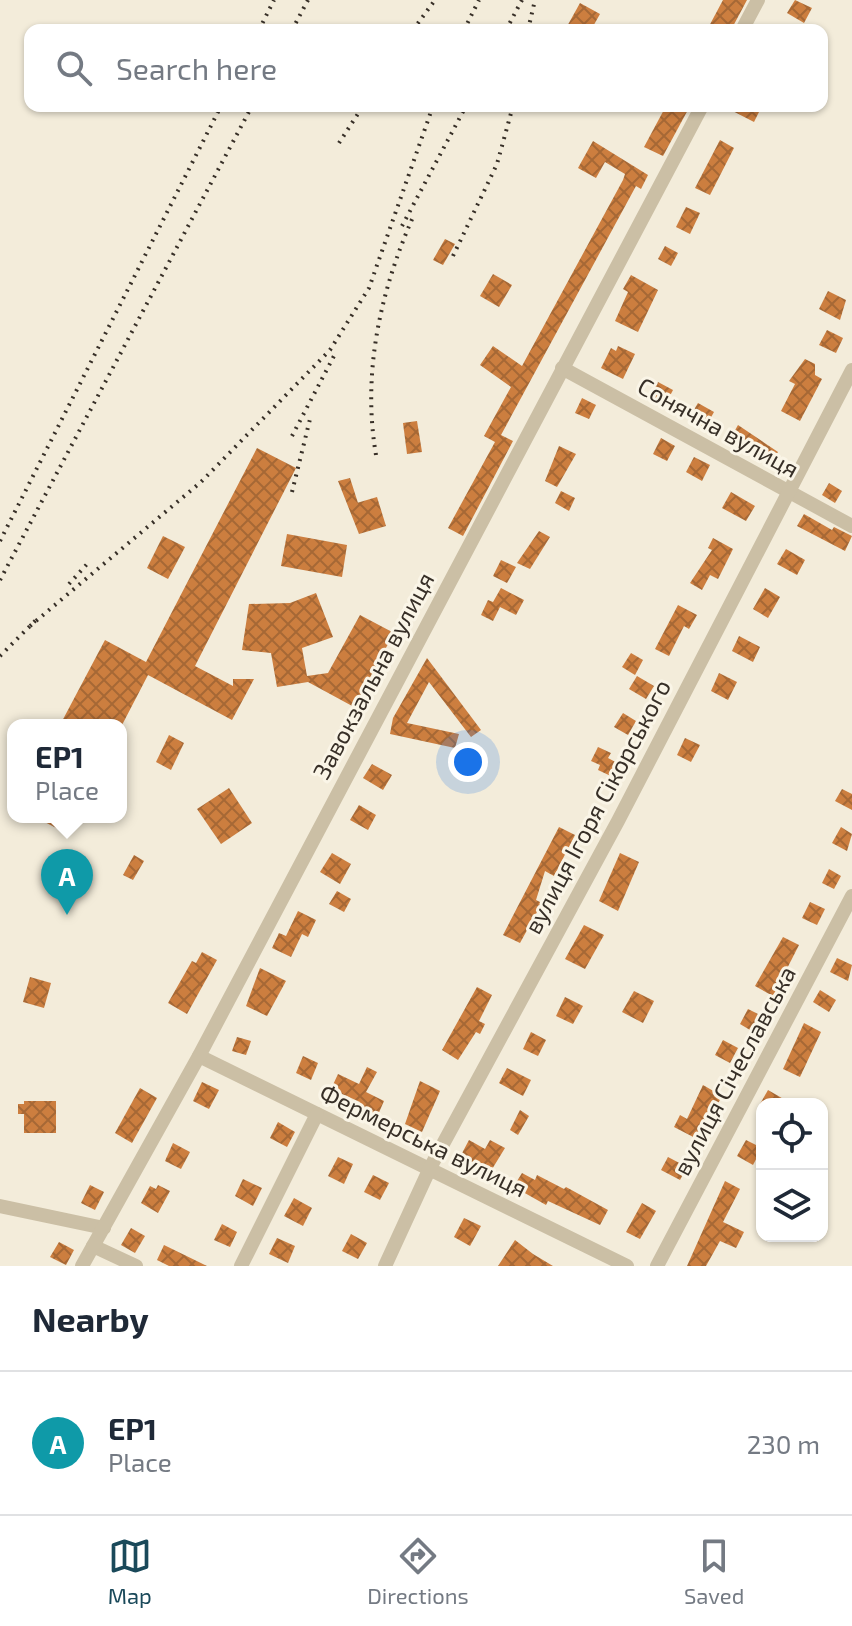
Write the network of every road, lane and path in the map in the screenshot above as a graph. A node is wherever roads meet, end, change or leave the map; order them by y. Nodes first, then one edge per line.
1 (758, 0) edge
2 (745, 24) edge
3 (699, 112) edge
4 (562, 368) junction
5 (852, 370) edge
6 (787, 492) junction
7 (852, 526) edge
8 (852, 896) edge
9 (199, 1056) junction
10 (317, 1114) junction
11 (430, 1168) junction
12 (0, 1206) edge
13 (104, 1228) junction
14 (93, 1246) junction
15 (82, 1266) edge
16 (136, 1266) edge
17 (241, 1266) edge
18 (385, 1266) edge
19 (627, 1266) edge
20 (657, 1266) edge

1 - 2 street
3 - 4 street, Завокзальна вулиця
4 - 6 street, Сонячна вулиця
4 - 9 street, Завокзальна вулиця
5 - 6 street, вулиця Ігоря Сікорського
6 - 7 street, Сонячна вулиця
6 - 11 street, вулиця Ігоря Сікорського
8 - 20 street, вулиця Січеславська
9 - 10 street, Фермерська вулиця
9 - 13 street, Завокзальна вулиця
10 - 11 street, Фермерська вулиця
10 - 17 street
11 - 18 street, вулиця Ігоря Сікорського
11 - 19 street, Фермерська вулиця
12 - 13 street
13 - 14 street, Завокзальна вулиця
14 - 15 street, Завокзальна вулиця
14 - 16 street

